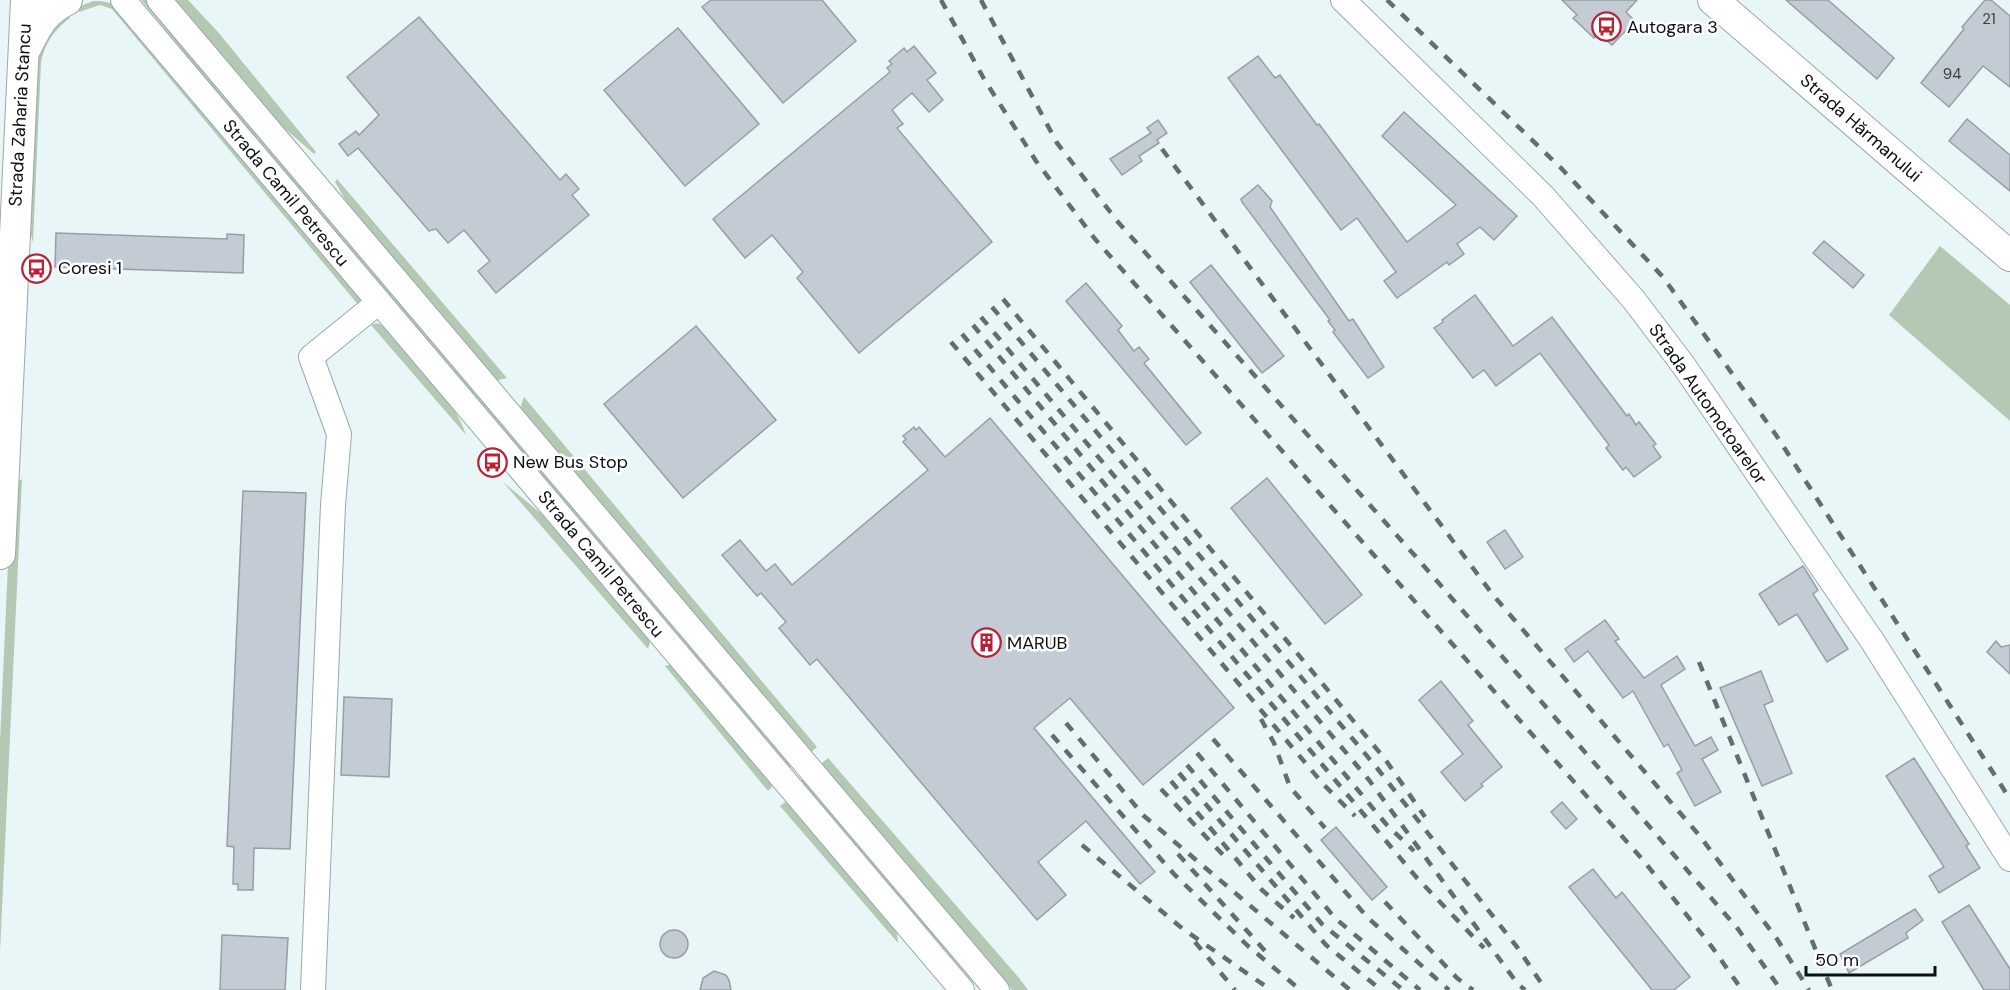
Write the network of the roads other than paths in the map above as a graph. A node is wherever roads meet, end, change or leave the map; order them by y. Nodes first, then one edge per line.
1 (26, 0) edge
2 (67, 0) edge
3 (123, 0) edge
4 (159, 0) edge
5 (1342, 0) edge
6 (1713, 0) edge
7 (23, 54) junction
8 (2010, 256) edge
9 (379, 302) junction
10 (0, 554) edge
11 (2010, 859) edge
12 (313, 990) edge
13 (962, 990) edge
14 (998, 990) edge

1 - 7 main road, Strada Zaharia Stancu
2 - 7 main road
3 - 9 street, Strada Camil Petrescu
4 - 14 street, Strada Camil Petrescu
5 - 11 street, Strada Automotoarelor
6 - 8 main road, Strada Hărmanului
7 - 10 main road, Strada Zaharia Stancu
9 - 12 street
9 - 13 street, Strada Camil Petrescu

